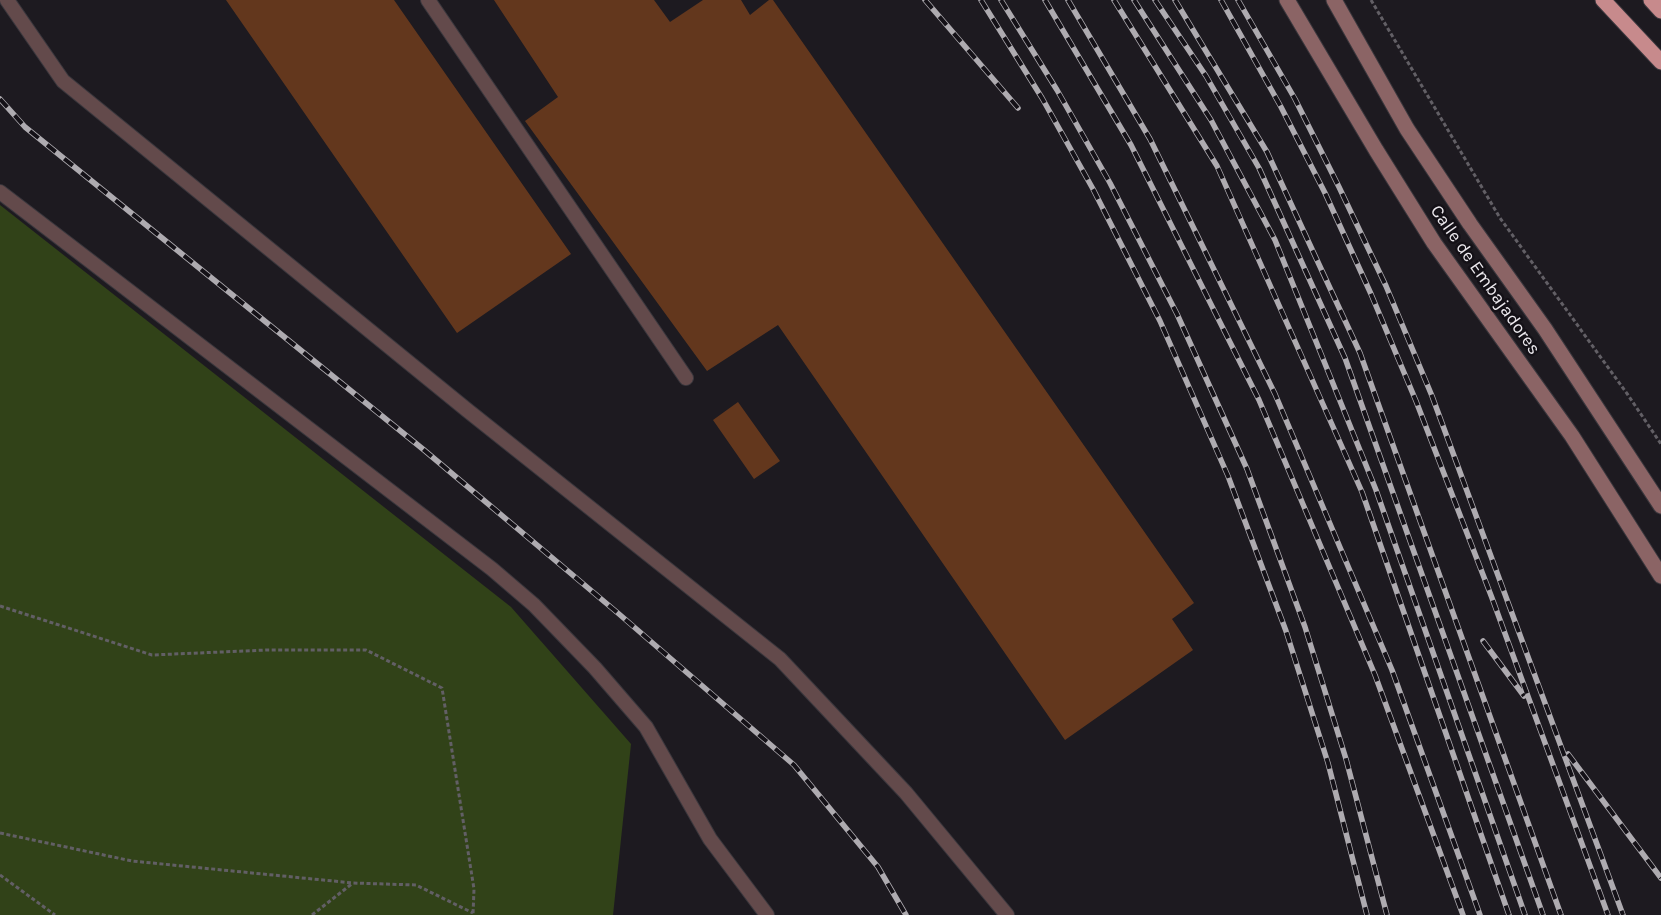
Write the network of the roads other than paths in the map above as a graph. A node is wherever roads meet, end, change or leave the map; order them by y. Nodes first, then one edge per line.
1 (7, 0) edge
2 (428, 0) edge
3 (1287, 0) edge
4 (1334, 0) edge
5 (1603, 0) edge
6 (1651, 0) edge
7 (1661, 11) edge
8 (1661, 62) edge
9 (0, 192) edge
10 (686, 378) dead end
11 (1661, 506) edge
12 (1661, 576) edge
13 (767, 915) edge
14 (1007, 915) edge

1 - 14 lane
2 - 10 lane
3 - 12 main road, Calle de Embajadores
4 - 11 main road, Calle de Embajadores
5 - 8 highway
6 - 7 highway
9 - 13 lane

